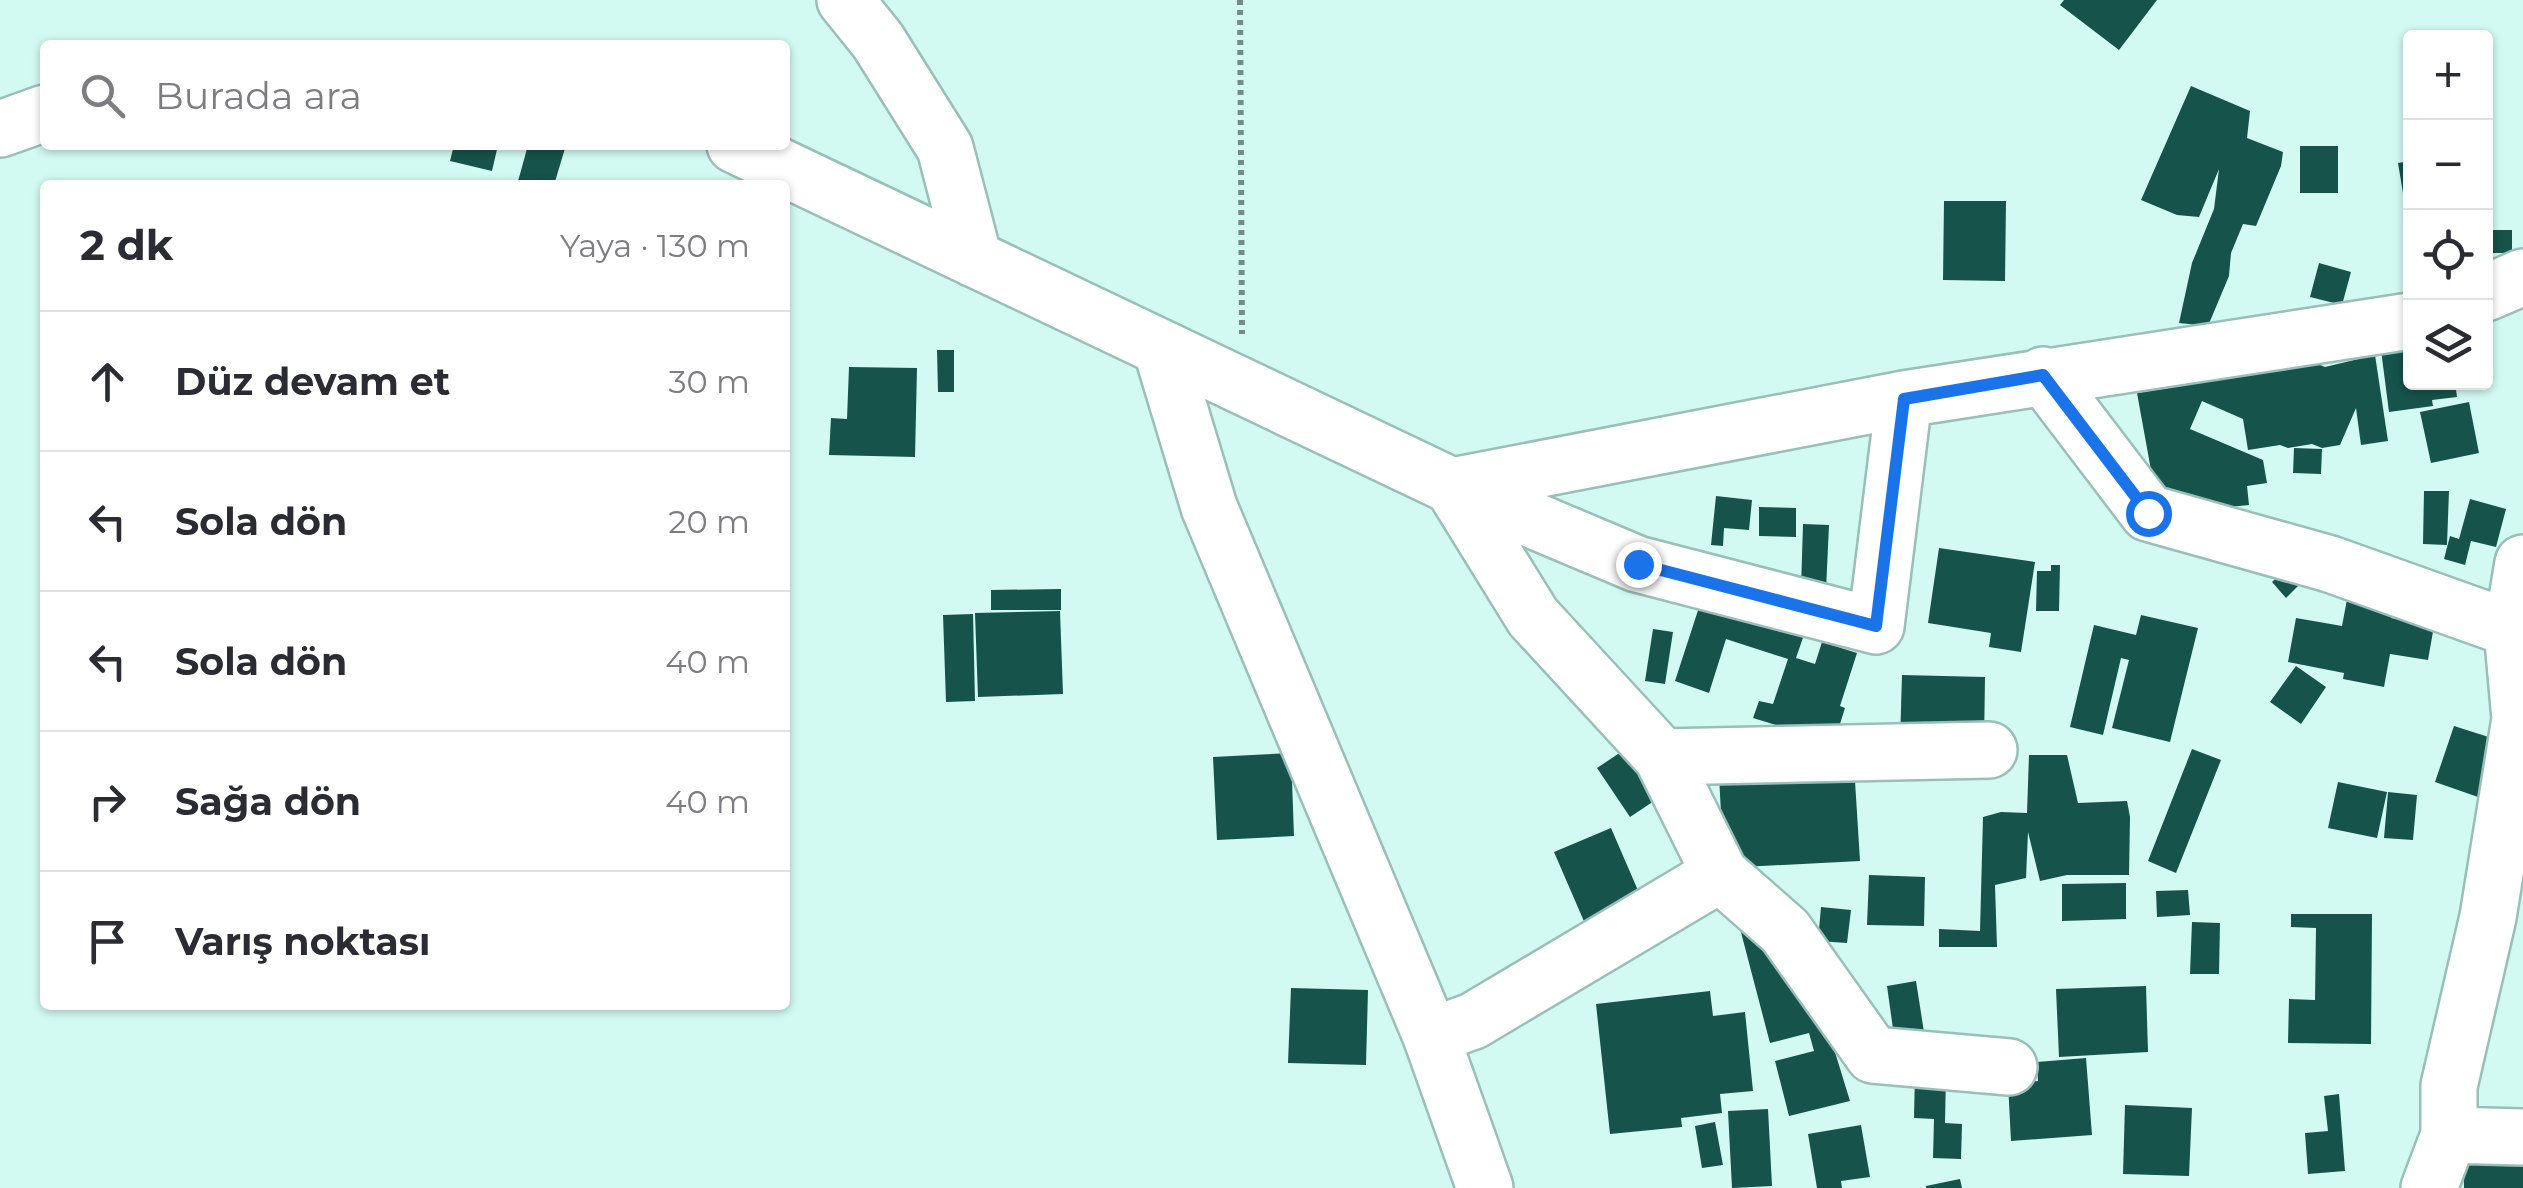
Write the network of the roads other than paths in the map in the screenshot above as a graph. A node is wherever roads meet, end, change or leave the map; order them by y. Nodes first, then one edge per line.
1 (845, 0) edge
2 (40, 114) edge
3 (0, 130) edge
4 (745, 150) edge
5 (974, 259) junction
6 (2523, 277) edge
7 (2493, 290) edge
8 (2403, 322) edge
9 (1161, 348) junction
10 (2043, 375) junction
11 (1904, 399) junction
12 (1452, 486) junction
13 (1502, 533) junction
14 (2523, 563) edge
15 (2512, 629) junction
16 (2522, 719) edge
17 (1989, 750) dead end
18 (1662, 757) junction
19 (1720, 874) junction
20 (1431, 1036) junction
21 (2009, 1066) dead end
22 (2448, 1134) junction
23 (2523, 1138) edge
24 (1485, 1188) edge
25 (2430, 1188) edge

1 - 5 street
2 - 3 street
4 - 5 street
5 - 9 street
6 - 7 street
8 - 10 street
9 - 12 street
9 - 20 street
10 - 11 street
10 - 15 street
11 - 12 street
11 - 13 street
12 - 13 street
13 - 18 street
14 - 15 street
15 - 16 street
16 - 22 street
17 - 18 street
18 - 19 street
19 - 20 street
19 - 21 street
20 - 24 street
22 - 23 street
22 - 25 street

